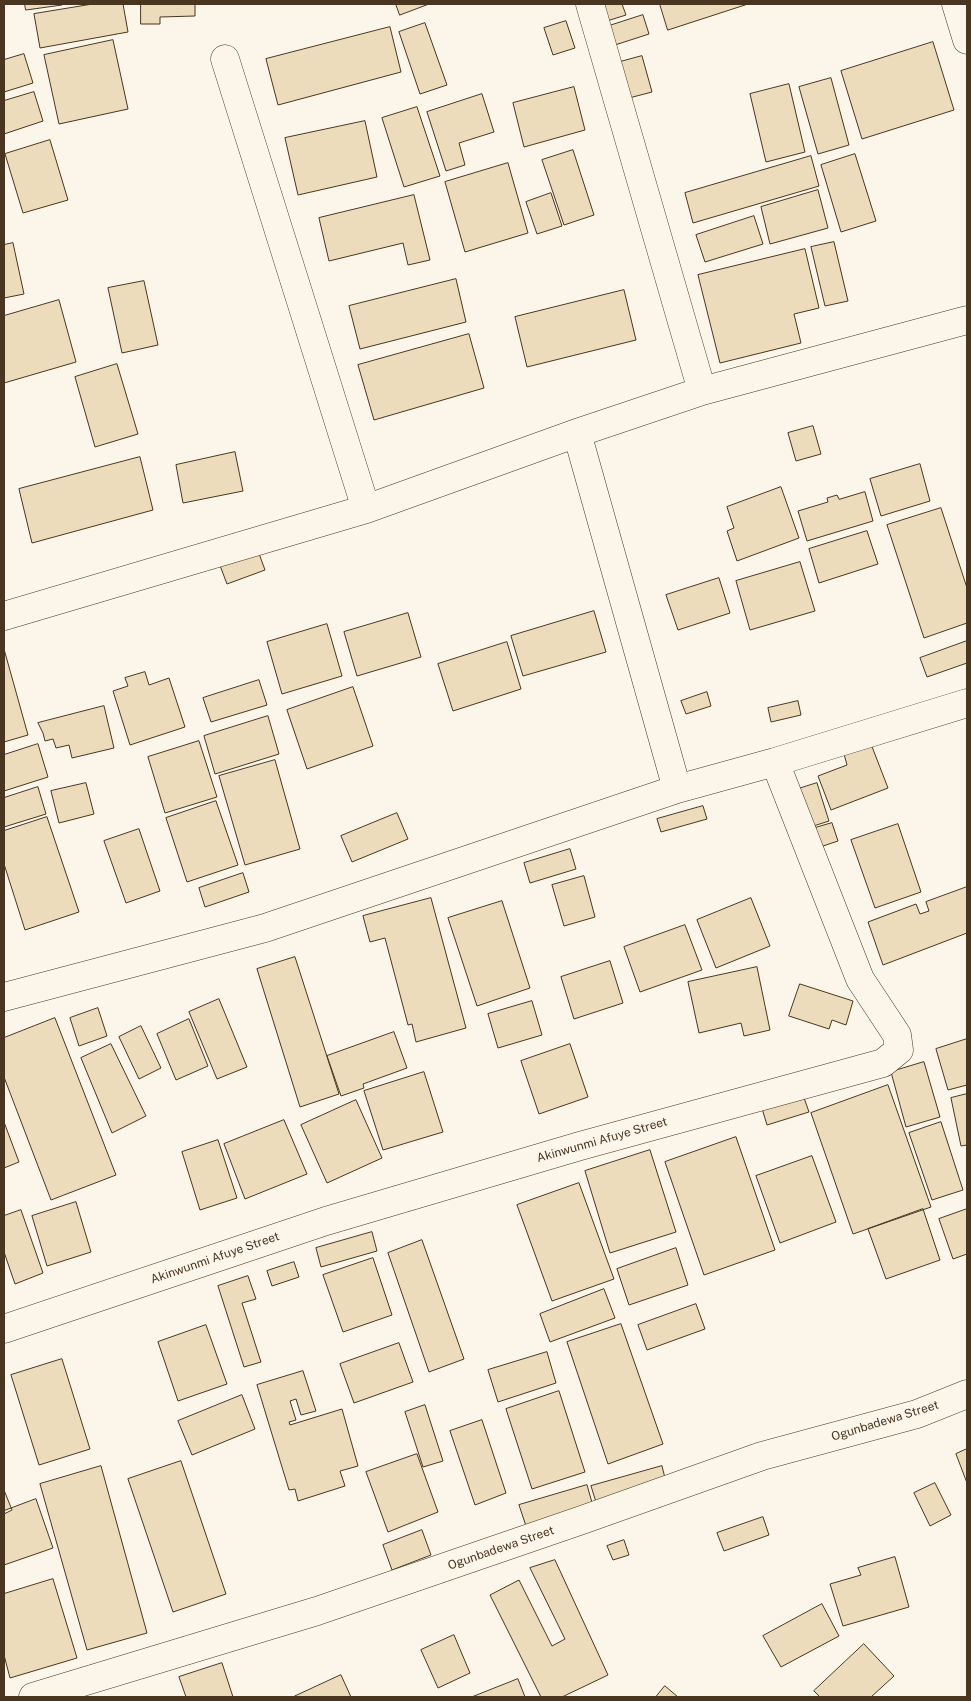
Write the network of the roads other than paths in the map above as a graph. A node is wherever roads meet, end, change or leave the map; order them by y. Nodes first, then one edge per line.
1 (590, 4) edge
2 (956, 4) edge
3 (967, 40) edge
4 (225, 59) dead end
5 (967, 320) edge
6 (702, 391) junction
7 (577, 433) junction
8 (366, 510) junction
9 (5, 612) edge
10 (967, 702) edge
11 (775, 762) junction
12 (677, 789) junction
13 (4, 996) edge
14 (4, 1329) edge
15 (967, 1394) edge
16 (33, 1697) edge

1 - 6 street
2 - 3 street
4 - 8 street
5 - 6 street
6 - 7 street
7 - 8 street
7 - 12 street
8 - 9 street
10 - 11 street
11 - 12 street
11 - 14 street, Akinwunmi Afuye Street
12 - 13 street
15 - 16 street, Ogunbadewa Street

